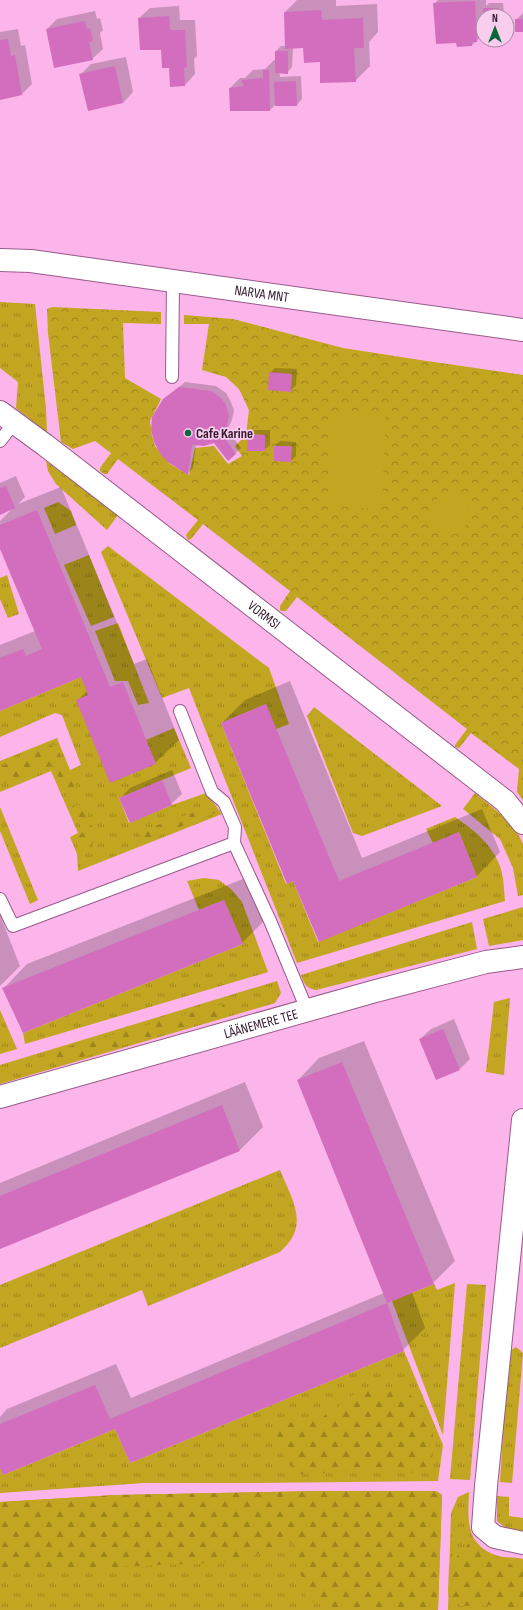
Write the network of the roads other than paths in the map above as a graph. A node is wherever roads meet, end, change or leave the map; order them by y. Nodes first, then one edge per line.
1 (0, 260) edge
2 (173, 281) junction
3 (523, 330) edge
4 (172, 377) dead end
5 (7, 418) edge
6 (0, 441) edge
7 (180, 711) dead end
8 (523, 823) edge
9 (234, 843) junction
10 (0, 899) edge
11 (523, 957) edge
12 (306, 1010) junction
13 (0, 1097) edge
14 (523, 1120) edge
15 (523, 1543) edge

1 - 2 street, NARVA MNT
2 - 3 street, NARVA MNT
2 - 4 lane
5 - 6 lane
5 - 8 street, VORMSI
7 - 9 lane
9 - 10 lane
9 - 12 lane
11 - 12 street, LÄÄNEMERE TEE
12 - 13 street, LÄÄNEMERE TEE
14 - 15 street

